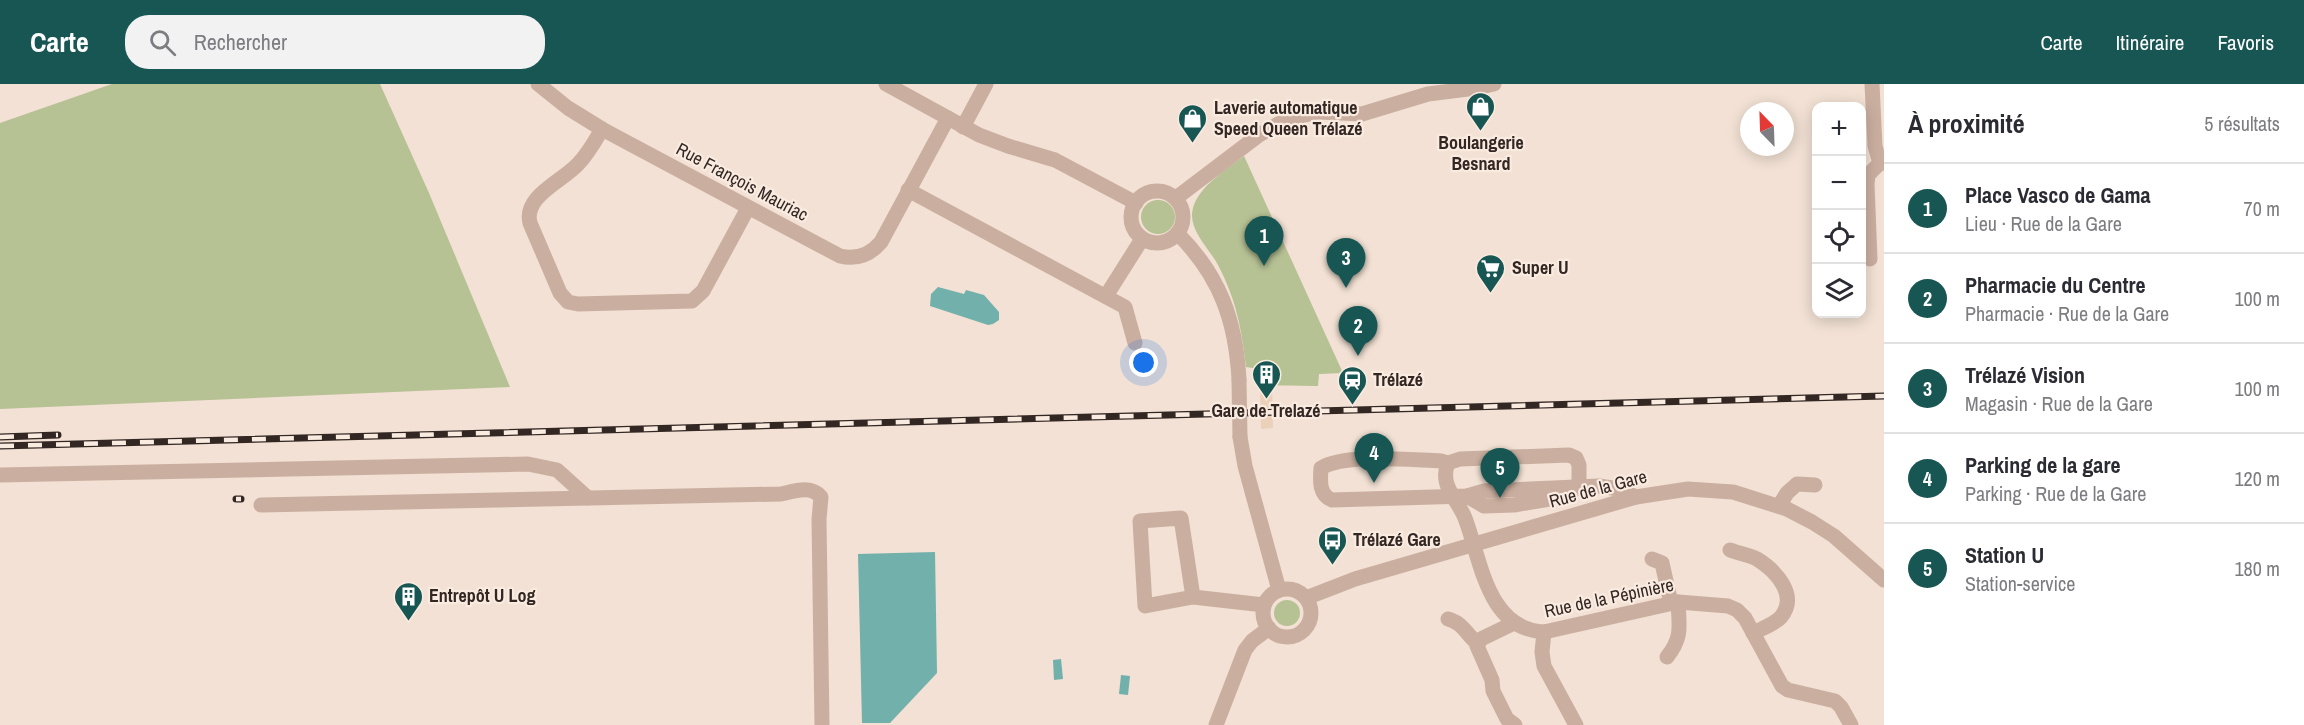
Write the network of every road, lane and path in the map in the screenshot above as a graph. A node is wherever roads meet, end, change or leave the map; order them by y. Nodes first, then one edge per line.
1 (538, 84) edge
2 (886, 84) edge
3 (986, 84) edge
4 (1494, 84) edge
5 (1872, 84) edge
6 (948, 118) junction
7 (963, 126) junction
8 (602, 129) junction
9 (1882, 163) edge
10 (908, 190) junction
11 (1176, 198) junction
12 (1136, 203) junction
13 (748, 208) junction
14 (1178, 234) junction
15 (1142, 239) junction
16 (1870, 259) dead end
17 (1106, 296) junction
18 (1135, 343) dead end
19 (1448, 463) junction
20 (0, 475) edge
21 (1815, 485) dead end
22 (1579, 487) junction
23 (1460, 496) junction
24 (1636, 497) junction
25 (588, 498) junction
26 (261, 505) dead end
27 (1779, 506) junction
28 (1473, 544) junction
29 (1730, 550) dead end
30 (1652, 559) dead end
31 (1884, 580) edge
32 (1279, 590) junction
33 (1193, 597) junction
34 (1306, 598) junction
35 (1675, 602) junction
36 (1264, 605) junction
37 (1448, 619) dead end
38 (1514, 623) junction
39 (1269, 628) junction
40 (1544, 633) junction
41 (1753, 633) junction
42 (1478, 643) junction
43 (1667, 657) dead end
44 (822, 725) edge
45 (1216, 725) edge
46 (1515, 725) edge
47 (1576, 725) edge
48 (1851, 725) edge

1 - 8 street, Rue François Mauriac
2 - 6 street
3 - 7 street
4 - 11 street
5 - 9 street
6 - 7 street
6 - 10 street, Rue François Mauriac
7 - 12 street
8 - 13 street, Rue François Mauriac
8 - 13 street
9 - 16 street
10 - 13 street, Rue François Mauriac
10 - 17 street
11 - 12 street
11 - 14 street
12 - 15 street
14 - 15 street
14 - 32 street, bridge
15 - 17 street
17 - 18 street
19 - 22 street
19 - 23 street
19 - 23 street
20 - 25 street
21 - 27 street
22 - 23 street
22 - 24 street
23 - 28 street
24 - 27 street, Rue de la Gare
24 - 28 street, Rue de la Gare
25 - 26 street
25 - 44 street
27 - 31 street, Rue de la Gare
28 - 34 street, Rue de la Gare
28 - 38 street
29 - 41 street
30 - 35 street
32 - 34 street
32 - 36 street
33 - 33 street
33 - 36 street
34 - 39 street
35 - 40 street, Rue de la Pépinière
35 - 41 street, Rue de la Pépinière
35 - 43 street
36 - 39 street
37 - 42 street
38 - 40 street, Rue de la Pépinière
38 - 42 street
39 - 45 street
40 - 47 street
41 - 48 street, Rue de la Pépinière
42 - 46 street

